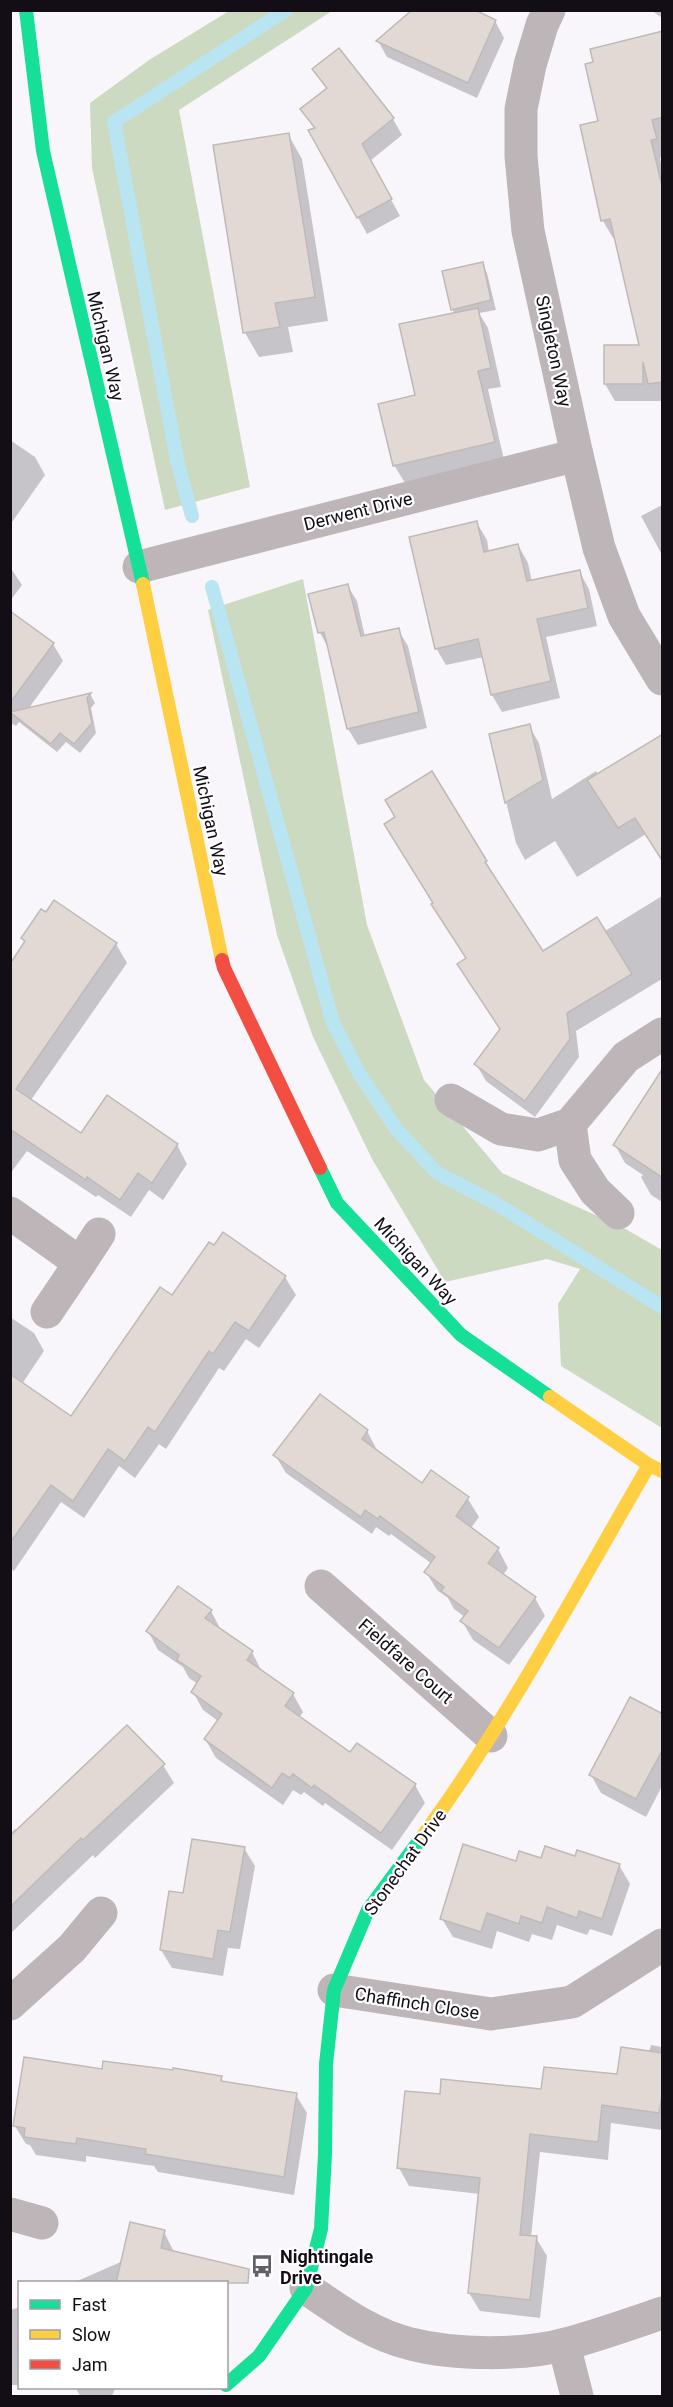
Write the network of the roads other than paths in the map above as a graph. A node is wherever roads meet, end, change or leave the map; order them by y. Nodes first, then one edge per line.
1 (26, 10) edge
2 (549, 10) edge
3 (577, 455) junction
4 (139, 567) junction
5 (663, 679) edge
6 (663, 1034) edge
7 (451, 1100) dead end
8 (570, 1124) junction
9 (10, 1213) edge
10 (618, 1213) dead end
11 (99, 1234) dead end
12 (80, 1263) junction
13 (47, 1312) dead end
14 (649, 1465) junction
15 (663, 1471) edge
16 (321, 1586) dead end
17 (491, 1736) junction
18 (101, 1913) dead end
19 (663, 1945) edge
20 (334, 1990) junction
21 (10, 2004) edge
22 (10, 2214) edge
23 (42, 2223) dead end
24 (306, 2288) junction
25 (663, 2313) edge
26 (564, 2345) junction
27 (228, 2383) edge
28 (577, 2397) edge

1 - 4 street, Michigan Way
2 - 3 street, Singleton Way
3 - 4 street, Derwent Drive
3 - 5 street, Singleton Way
4 - 14 street, Michigan Way
6 - 8 street
7 - 8 street
8 - 10 street
9 - 12 street
11 - 12 street
12 - 13 street
14 - 15 street, Michigan Way
14 - 17 street, Stonechat Drive
16 - 17 street, Fieldfare Court
17 - 20 street, Stonechat Drive
18 - 21 street
19 - 20 street, Chaffinch Close
20 - 24 street, Stonechat Drive
22 - 23 street
24 - 26 street
24 - 27 street, Stonechat Drive
25 - 26 street
26 - 28 street

